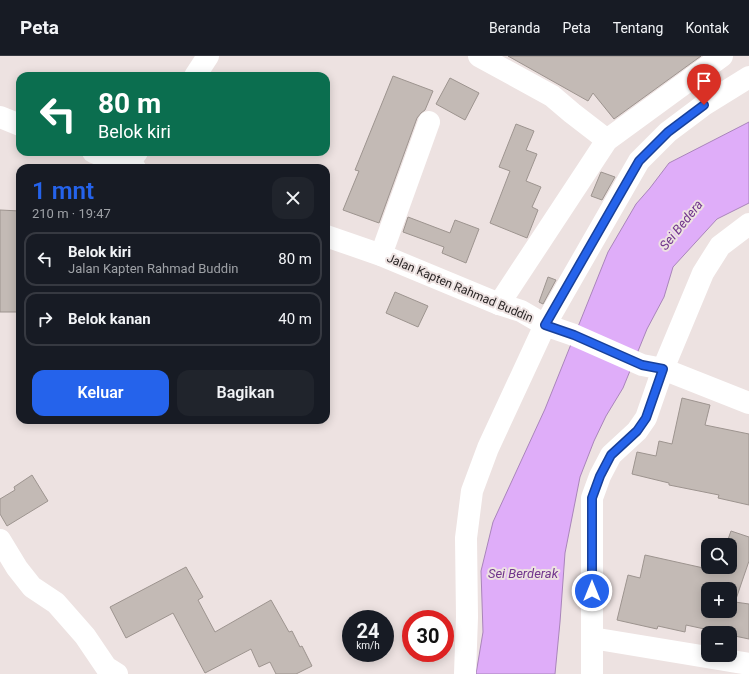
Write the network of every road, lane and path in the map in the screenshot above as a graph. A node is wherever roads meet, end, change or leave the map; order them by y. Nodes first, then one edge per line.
1 (208, 56) edge
2 (479, 56) edge
3 (722, 56) edge
4 (198, 72) edge
5 (749, 77) edge
6 (0, 118) edge
7 (430, 122) dead end
8 (16, 124) edge
9 (607, 140) junction
10 (109, 156) edge
11 (133, 162) edge
12 (749, 224) edge
13 (330, 237) edge
14 (381, 255) junction
15 (499, 304) junction
16 (545, 325) junction
17 (653, 367) junction
18 (749, 403) edge
19 (0, 540) edge
20 (592, 638) junction
21 (749, 664) edge
22 (117, 674) edge
23 (465, 674) edge
24 (592, 674) edge

1 - 4 street
2 - 9 street
3 - 9 street
5 - 16 street
6 - 8 street
7 - 14 street
9 - 15 street
10 - 11 street
12 - 17 street
13 - 14 street, Jalan Kapten Rahmad Buddin
14 - 15 street, Jalan Kapten Rahmad Buddin
15 - 16 street, Jalan Kapten Rahmad Buddin
16 - 17 street, Jalan Kapten Rahmad Buddin
16 - 23 street
17 - 18 street, Jalan Kapten Rahmad Buddin
17 - 20 street
19 - 22 street
20 - 21 street
20 - 24 street

